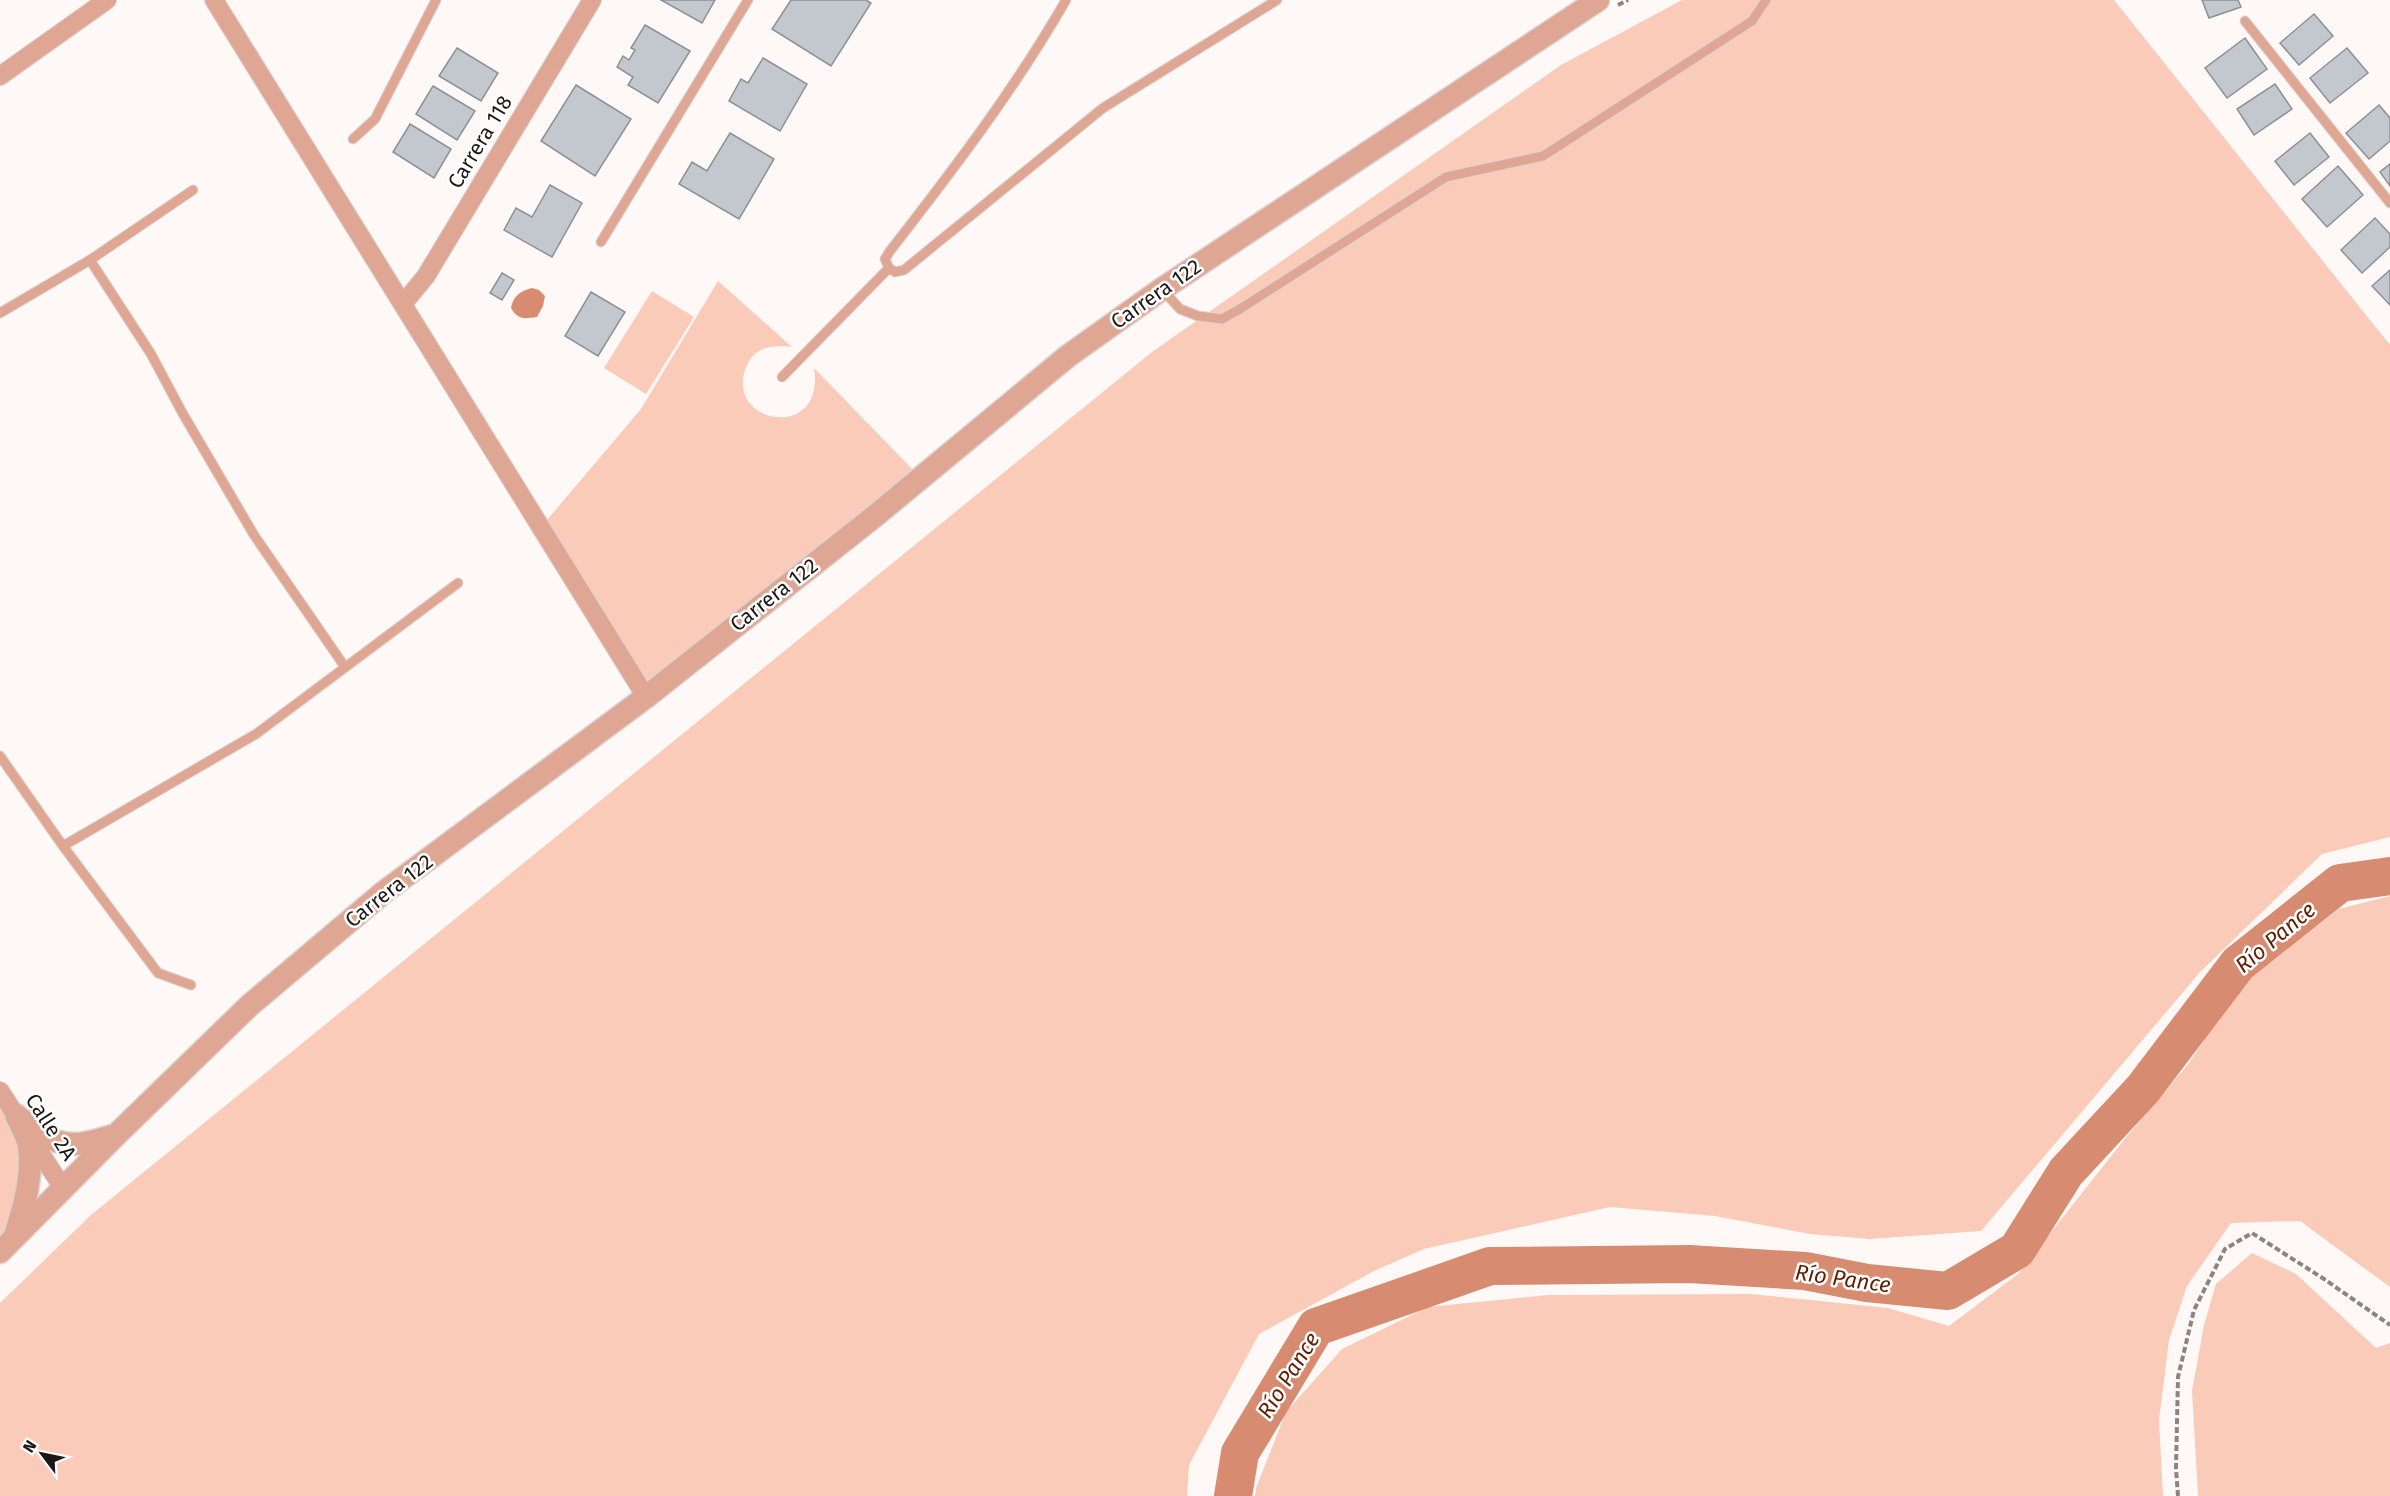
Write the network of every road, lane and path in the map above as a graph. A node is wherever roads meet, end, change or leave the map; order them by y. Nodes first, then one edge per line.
1 (107, 0) edge
2 (214, 0) edge
3 (436, 0) edge
4 (592, 0) edge
5 (748, 0) edge
6 (1066, 0) edge
7 (1277, 0) edge
8 (1598, 0) edge
9 (1766, 0) edge
10 (2246, 21) dead end
11 (0, 76) edge
12 (353, 139) dead end
13 (193, 190) dead end
14 (2390, 203) edge
15 (601, 242) dead end
16 (90, 260) junction
17 (889, 268) junction
18 (1162, 289) junction
19 (403, 303) junction
20 (0, 313) edge
21 (782, 377) dead end
22 (458, 583) dead end
23 (345, 667) junction
24 (646, 697) junction
25 (0, 756) edge
26 (63, 846) junction
27 (191, 985) dead end
28 (0, 1091) edge
29 (16, 1115) junction
30 (117, 1134) junction
31 (63, 1188) junction
32 (7, 1245) edge
33 (2390, 1324) edge
34 (2178, 1496) edge

1 - 11 street
2 - 19 street
3 - 12 lane
4 - 19 street, Carrera 118
5 - 15 lane
6 - 17 lane
7 - 17 lane
8 - 18 street, Carrera 122
9 - 18 lane
10 - 14 lane
13 - 16 lane
16 - 20 lane
16 - 23 lane
17 - 21 lane
18 - 24 street, Carrera 122
19 - 24 street
22 - 23 lane
23 - 26 lane
24 - 30 street, Carrera 122
25 - 26 lane
26 - 27 lane
28 - 29 street, Calle 2A
29 - 30 street
29 - 31 street, Calle 2A
29 - 32 street
30 - 31 street, Carrera 122
31 - 32 street, Carrera 122
33 - 34 path

